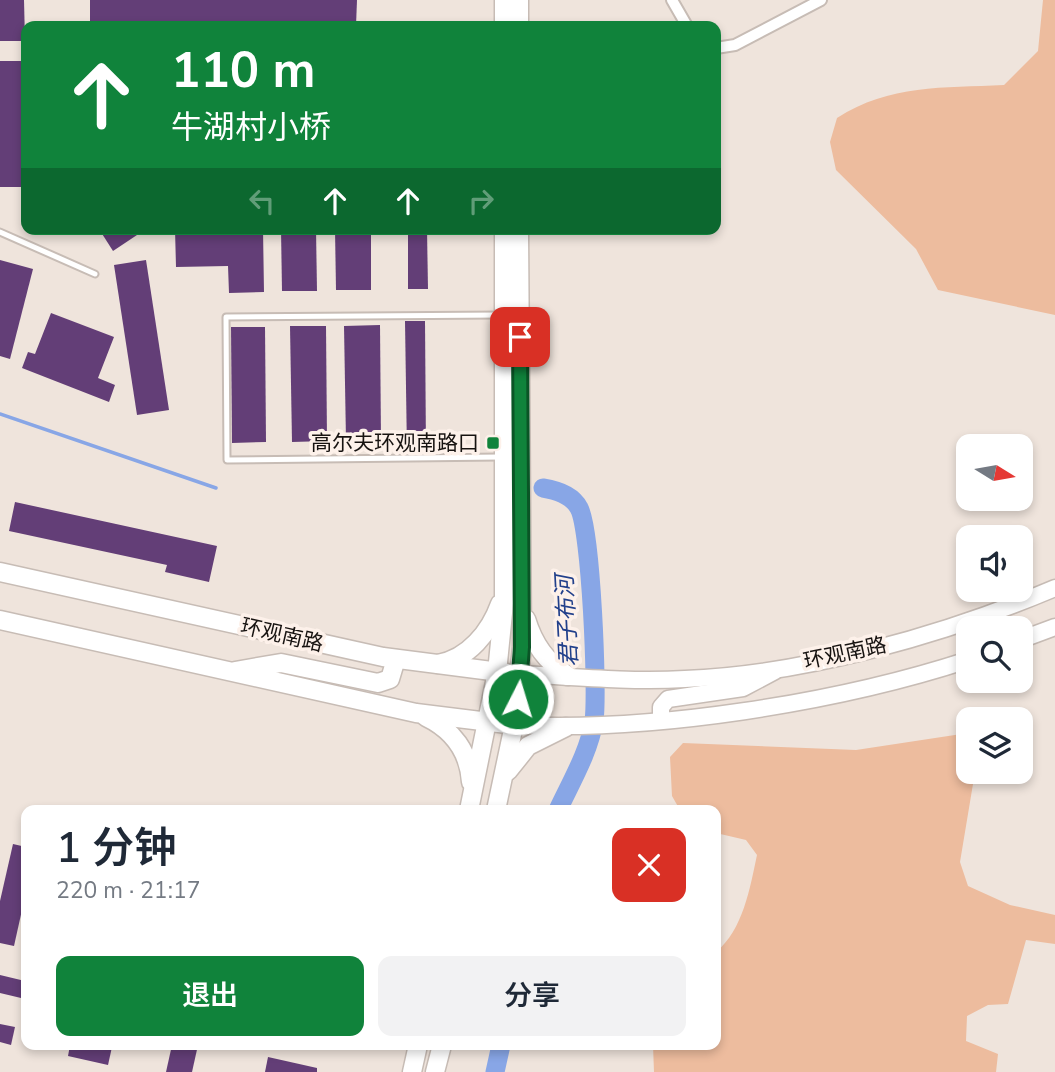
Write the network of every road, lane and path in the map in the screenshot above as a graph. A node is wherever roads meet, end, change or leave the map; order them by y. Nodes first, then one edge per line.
1 (504, 0) edge
2 (519, 0) edge
3 (672, 0) edge
4 (821, 0) edge
5 (504, 21) edge
6 (519, 21) edge
7 (684, 21) edge
8 (721, 47) edge
9 (0, 232) edge
10 (504, 235) edge
11 (519, 235) edge
12 (95, 274) dead end
13 (504, 315) junction
14 (510, 467) junction
15 (0, 572) edge
16 (1055, 587) edge
17 (513, 593) junction
18 (0, 620) edge
19 (1055, 626) edge
20 (1033, 635) edge
21 (396, 659) junction
22 (956, 663) edge
23 (430, 665) junction
24 (783, 666) junction
25 (232, 672) junction
26 (498, 672) junction
27 (521, 674) junction
28 (568, 677) junction
29 (416, 713) junction
30 (661, 720) junction
31 (488, 723) junction
32 (514, 725) junction
33 (566, 727) junction
34 (503, 783) junction
35 (469, 805) edge
36 (469, 805) edge
37 (497, 805) edge
38 (417, 1050) edge
39 (441, 1050) edge
40 (412, 1072) edge
41 (436, 1072) edge

1 - 5 main road
2 - 6 main road
3 - 7 street
4 - 8 street
9 - 12 lane
10 - 13 main road
11 - 14 main road
13 - 14 main road
13 - 14 lane
14 - 17 main road
15 - 21 main road, 环观南路
16 - 24 street, 环观南路
17 - 23 main road
17 - 26 main road
17 - 27 main road
17 - 28 main road
18 - 25 main road
19 - 20 street
21 - 23 main road, 环观南路
21 - 25 main road
22 - 30 street, 环观南路
23 - 26 main road, 环观南路
24 - 28 street, 环观南路
24 - 30 street
25 - 29 main road
26 - 27 main road, 环观南路
26 - 31 main road
27 - 28 street, 环观南路
27 - 32 main road
29 - 31 main road
29 - 35 main road
30 - 33 street, 环观南路
31 - 32 main road
31 - 36 main road
32 - 33 street
32 - 34 main road
33 - 34 main road
34 - 37 main road
38 - 40 main road
39 - 41 main road

